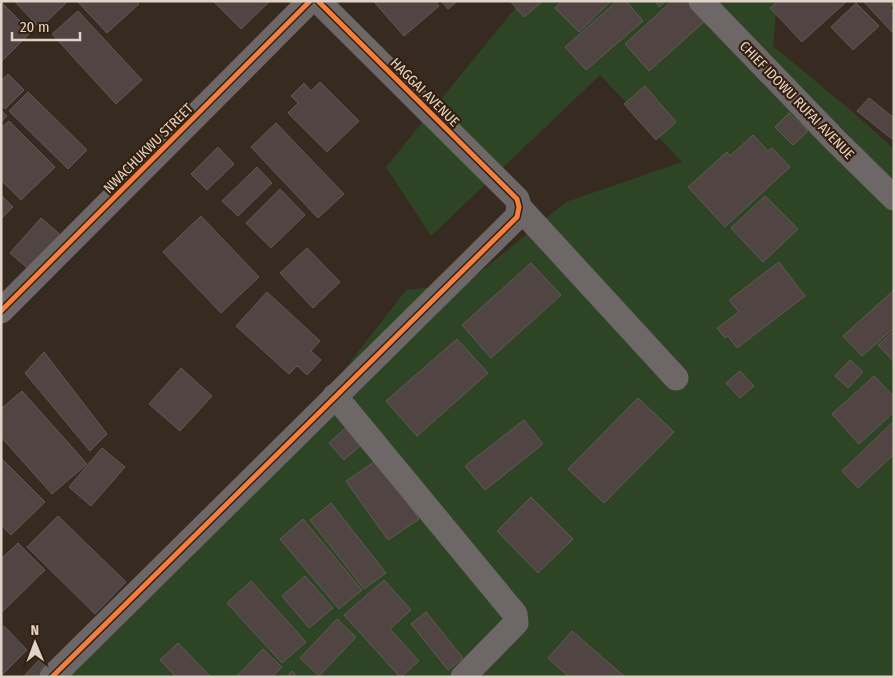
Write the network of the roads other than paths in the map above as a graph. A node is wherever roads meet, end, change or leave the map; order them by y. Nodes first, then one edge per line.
1 (310, 1) edge
2 (318, 1) edge
3 (701, 1) edge
4 (894, 198) edge
5 (518, 203) junction
6 (1, 311) edge
7 (676, 378) dead end
8 (335, 396) junction
9 (52, 677) edge
10 (463, 677) edge

1 - 6 street, NWACHUKWU STREET
2 - 5 street, HAGGAI AVENUE
3 - 4 street, CHIEF IDOWU RUFAI AVENUE
5 - 7 street, HAGGAI AVENUE
5 - 8 street
8 - 9 street
8 - 10 street

